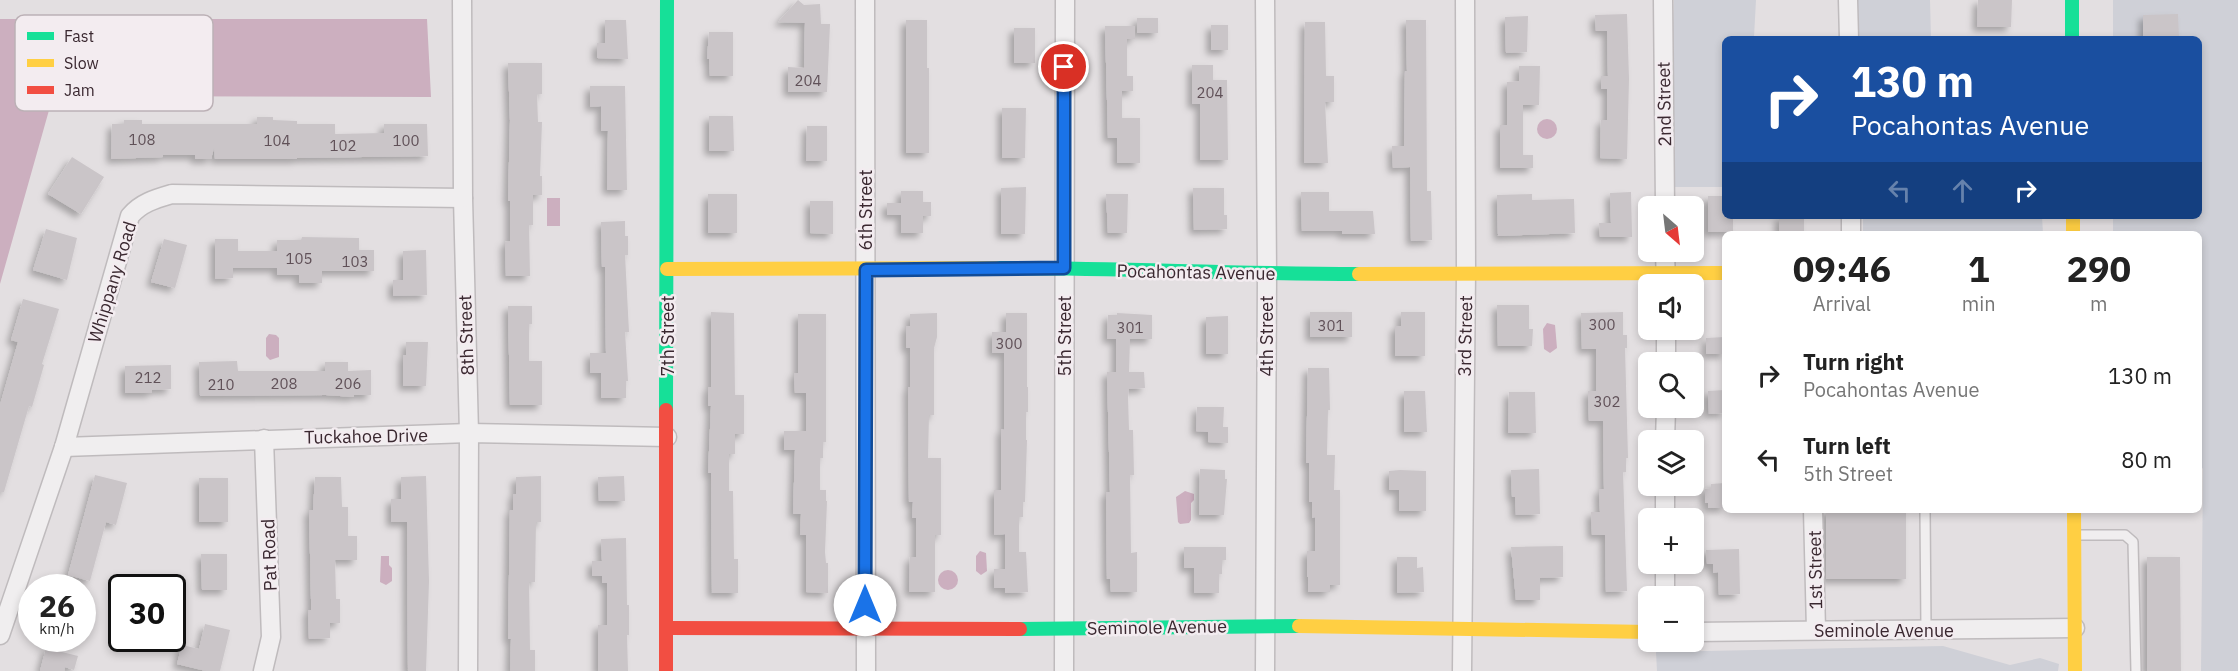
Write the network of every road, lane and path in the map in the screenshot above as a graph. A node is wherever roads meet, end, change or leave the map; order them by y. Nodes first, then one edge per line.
1 (462, 0) edge
2 (667, 0) edge
3 (865, 0) edge
4 (1065, 0) edge
5 (1265, 0) edge
6 (1465, 0) edge
7 (1663, 0) edge
8 (1848, 0) edge
9 (2072, 0) edge
10 (1849, 36) edge
11 (2072, 36) edge
12 (1665, 196) edge
13 (463, 198) junction
14 (1064, 268) junction
15 (667, 269) junction
16 (866, 270) junction
17 (1466, 272) junction
18 (1722, 273) edge
19 (1267, 274) junction
20 (1704, 275) edge
21 (1638, 278) edge
22 (469, 433) junction
23 (667, 437) junction
24 (264, 439) junction
25 (64, 447) junction
26 (1813, 513) edge
27 (1925, 513) edge
28 (2074, 513) edge
29 (2074, 535) junction
30 (1265, 625) junction
31 (1461, 627) junction
32 (666, 628) junction
33 (2075, 628) junction
34 (865, 629) junction
35 (1066, 629) junction
36 (1816, 630) junction
37 (1926, 630) junction
38 (1638, 632) edge
39 (1704, 632) edge
40 (0, 635) edge
41 (263, 671) edge
42 (468, 671) edge
43 (666, 671) edge
44 (866, 671) edge
45 (1064, 671) edge
46 (1265, 671) edge
47 (1462, 671) edge
48 (2075, 671) edge
49 (2136, 671) edge

1 - 13 street, 8th Street
2 - 15 main road, 7th Street
3 - 16 street, 6th Street
4 - 14 street, 5th Street
5 - 19 street, 4th Street
6 - 17 street, 3rd Street
7 - 12 street, 2nd Street
8 - 10 street
9 - 11 main road
13 - 22 street, 8th Street
13 - 25 street, Whippany Road
14 - 16 main road, Pocahontas Avenue
14 - 19 main road, Pocahontas Avenue
14 - 35 street, 5th Street
15 - 16 main road, Pocahontas Avenue
15 - 23 main road, 7th Street
16 - 34 street, 6th Street
17 - 19 main road, Pocahontas Avenue
17 - 21 main road, Pocahontas Avenue
17 - 31 street, 3rd Street
18 - 20 main road, Pocahontas Avenue
19 - 30 street, 4th Street
22 - 23 street, Tuckahoe Drive
22 - 24 street, Tuckahoe Drive
22 - 42 street, 8th Street
23 - 32 main road, 7th Street
24 - 25 street, Tuckahoe Drive
24 - 41 street, Pat Road
25 - 40 street, Whippany Road
26 - 36 street, 1st Street
27 - 37 lane
28 - 29 main road
29 - 33 main road
29 - 49 lane
30 - 31 main road, Seminole Avenue
30 - 35 main road, Seminole Avenue
30 - 46 street, 4th Street
31 - 38 main road, Seminole Avenue
31 - 47 street, 3rd Street
32 - 34 main road, Seminole Avenue
32 - 43 main road, 7th Street
33 - 37 street, Seminole Avenue
33 - 48 main road
34 - 35 main road, Seminole Avenue
34 - 44 street, 6th Street
35 - 45 street, 5th Street
36 - 37 street, Seminole Avenue
36 - 39 street, Seminole Avenue

